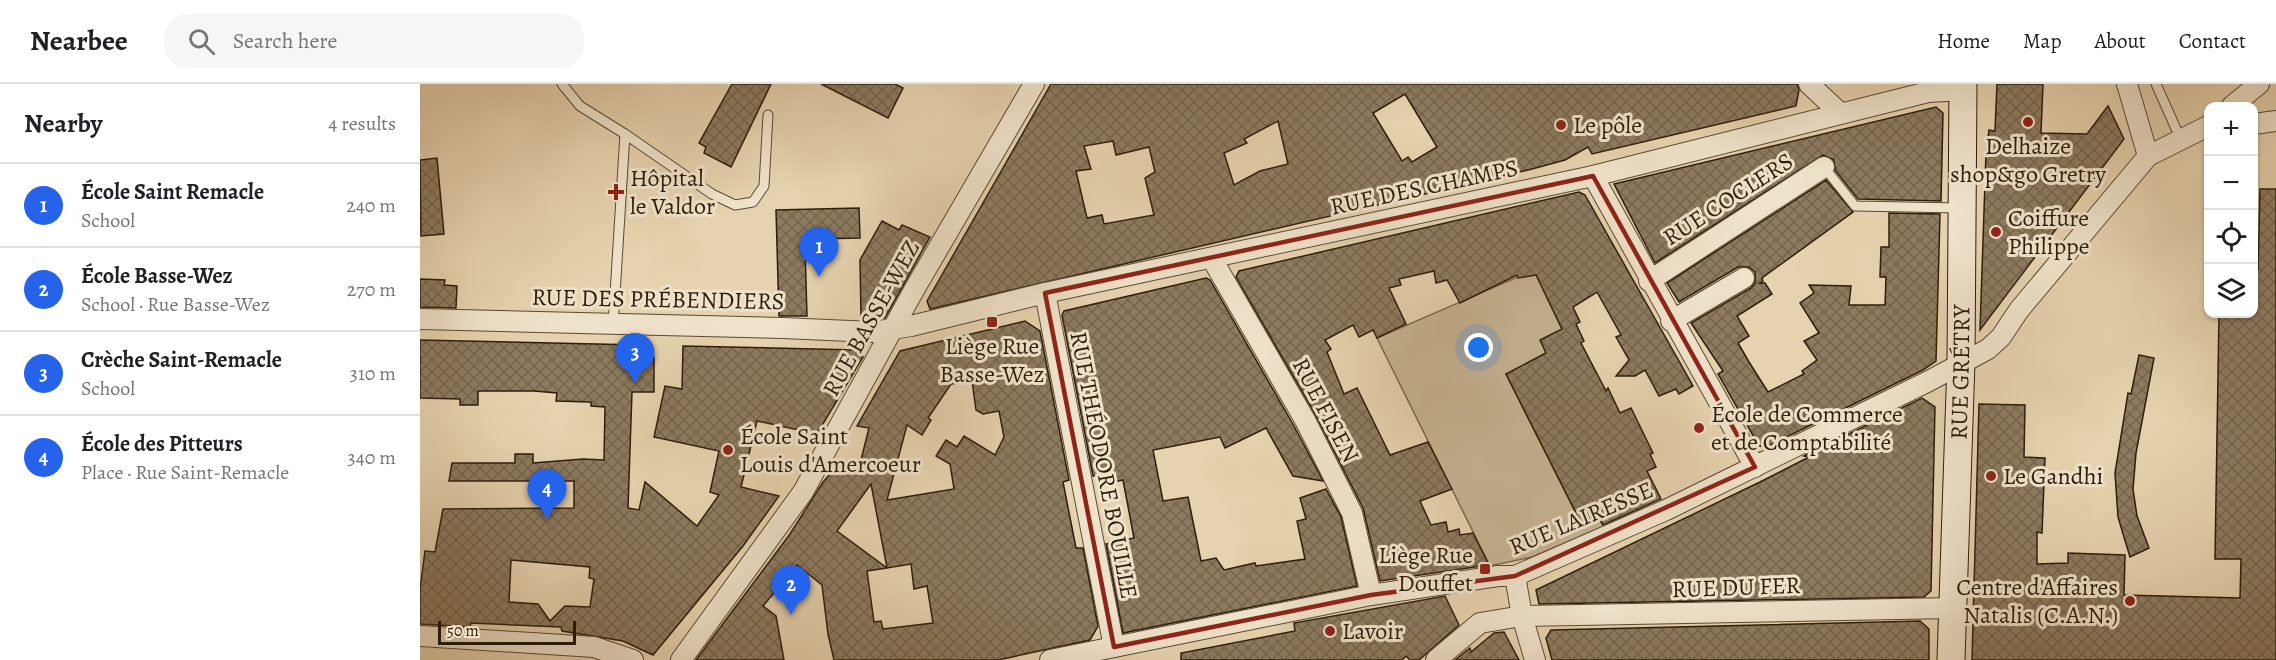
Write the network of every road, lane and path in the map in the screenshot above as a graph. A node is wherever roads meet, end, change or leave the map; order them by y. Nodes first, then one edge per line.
1 (562, 84) edge
2 (1809, 84) edge
3 (2127, 84) edge
4 (2156, 84) edge
5 (2259, 84) edge
6 (1030, 86) edge
7 (1963, 87) edge
8 (2237, 102) edge
9 (1840, 113) junction
10 (768, 115) dead end
11 (2276, 121) edge
12 (2258, 123) edge
13 (2204, 130) edge
14 (625, 134) junction
15 (2181, 140) junction
16 (2148, 156) junction
17 (1824, 167) joint
18 (1593, 176) junction
19 (1961, 208) junction
20 (1212, 259) junction
21 (1744, 278) dead end
22 (1649, 281) junction
23 (1045, 293) junction
24 (420, 319) edge
25 (1671, 321) junction
26 (613, 326) junction
27 (894, 329) junction
28 (1960, 362) junction
29 (1755, 467) junction
30 (1515, 576) junction
31 (1371, 595) junction
32 (1952, 608) junction
33 (1522, 616) junction
34 (420, 636) edge
35 (1114, 647) junction
36 (633, 660) edge
37 (681, 660) edge
38 (1050, 660) edge
39 (1436, 660) edge
40 (1535, 660) edge
41 (1950, 660) edge

1 - 14 lane
2 - 9 street
3 - 16 street
4 - 15 lane
5 - 8 street
6 - 27 street, RUE BASSE-WEZ
7 - 9 street, RUE DES CHAMPS
7 - 19 street, RUE GRÉTRY
9 - 18 street, RUE DES CHAMPS
10 - 14 lane
11 - 12 street
13 - 15 street
14 - 26 lane
15 - 16 street
16 - 28 street, RUE LAIRESSE
17 - 19 lane, RUE COCLERS
17 - 22 street, RUE COCLERS
18 - 20 street, RUE DES CHAMPS
18 - 22 street
19 - 28 street, RUE GRÉTRY
20 - 23 street, RUE DES CHAMPS
20 - 31 street, RUE FISEN
21 - 25 street
22 - 25 street
23 - 27 street, RUE DES CHAMPS
23 - 35 street, RUE THÉODORE BOUILLE
24 - 26 street, RUE DES PRÉBENDIERS
25 - 29 street
26 - 27 street, RUE DES PRÉBENDIERS
27 - 37 street, RUE BASSE-WEZ
28 - 29 street, RUE LAIRESSE
28 - 32 street, RUE GRÉTRY
29 - 30 street, RUE LAIRESSE
30 - 31 street, RUE LAIRESSE
30 - 33 street
31 - 35 street, RUE LAIRESSE
32 - 33 street, RUE DU FER
32 - 41 street, RUE GRÉTRY
33 - 39 street, RUE DU FER
33 - 40 street
34 - 36 street
35 - 38 street, RUE LAIRESSE

